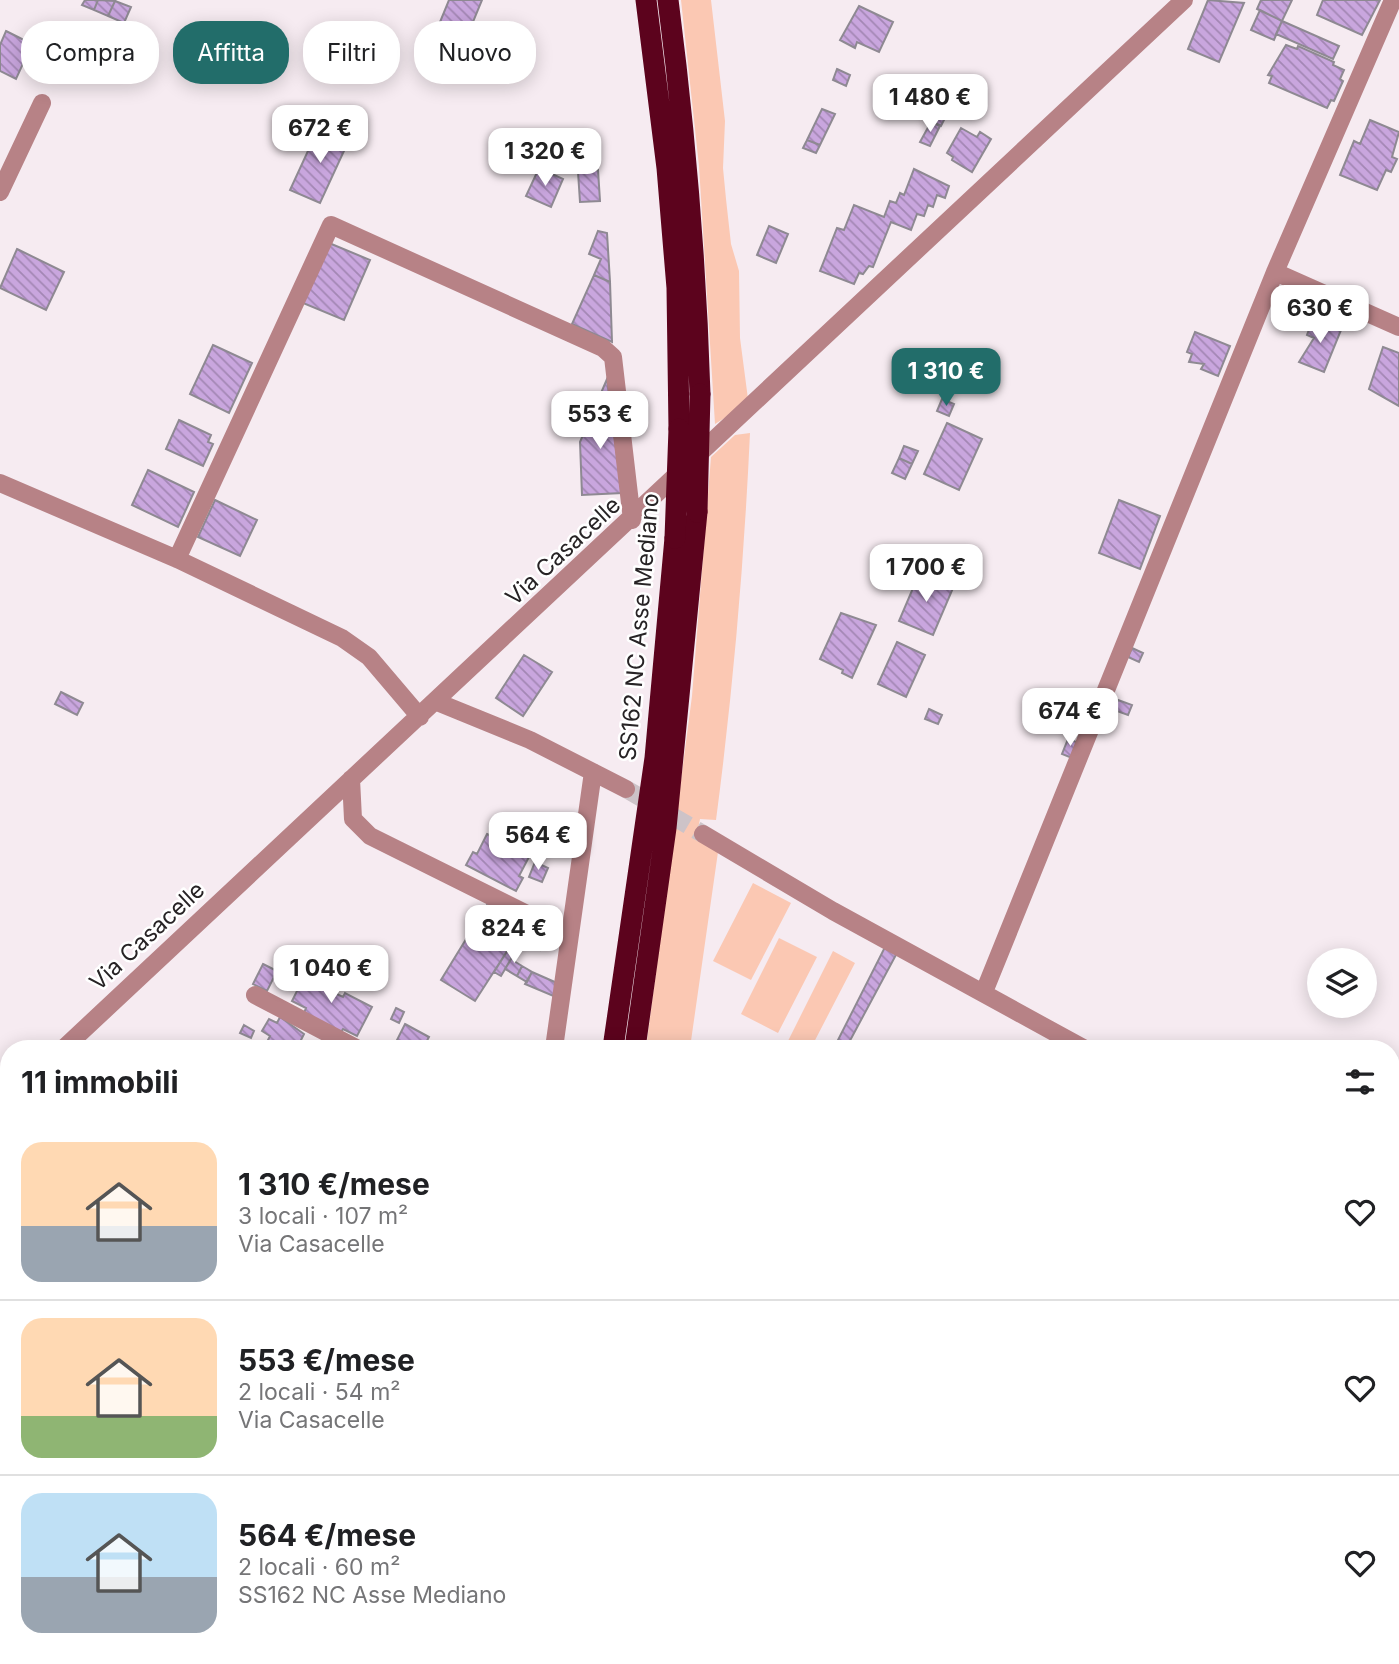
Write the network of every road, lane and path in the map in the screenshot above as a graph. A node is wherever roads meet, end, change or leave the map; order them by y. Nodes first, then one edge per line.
1 (646, 0) edge
2 (668, 0) edge
3 (1184, 0) edge
4 (1393, 0) edge
5 (42, 103) dead end
6 (0, 192) edge
7 (1275, 272) junction
8 (1399, 327) edge
9 (0, 483) edge
10 (632, 520) junction
11 (177, 559) junction
12 (437, 702) junction
13 (420, 717) junction
14 (593, 772) junction
15 (351, 779) junction
16 (626, 789) tunnel mouth
17 (704, 834) tunnel mouth
18 (569, 935) junction
19 (984, 992) junction
20 (255, 995) dead end
21 (73, 1040) edge
22 (341, 1040) edge
23 (555, 1040) edge
24 (614, 1040) edge
25 (636, 1040) edge
26 (1069, 1040) edge

1 - 24 highway, SS162 NC Asse Mediano, bridge
2 - 25 highway, SS162 NC Asse Mediano, bridge
3 - 10 street, Via Casacelle
4 - 7 street
5 - 6 street
7 - 8 street
7 - 19 street
9 - 11 street
10 - 11 street
10 - 12 street, Via Casacelle
11 - 13 street
12 - 13 street, Via Casacelle
12 - 14 street
13 - 15 street, Via Casacelle
14 - 16 street
14 - 18 street
15 - 18 street
15 - 21 street, Via Casacelle
17 - 19 street
18 - 23 street
19 - 26 street
20 - 22 street

